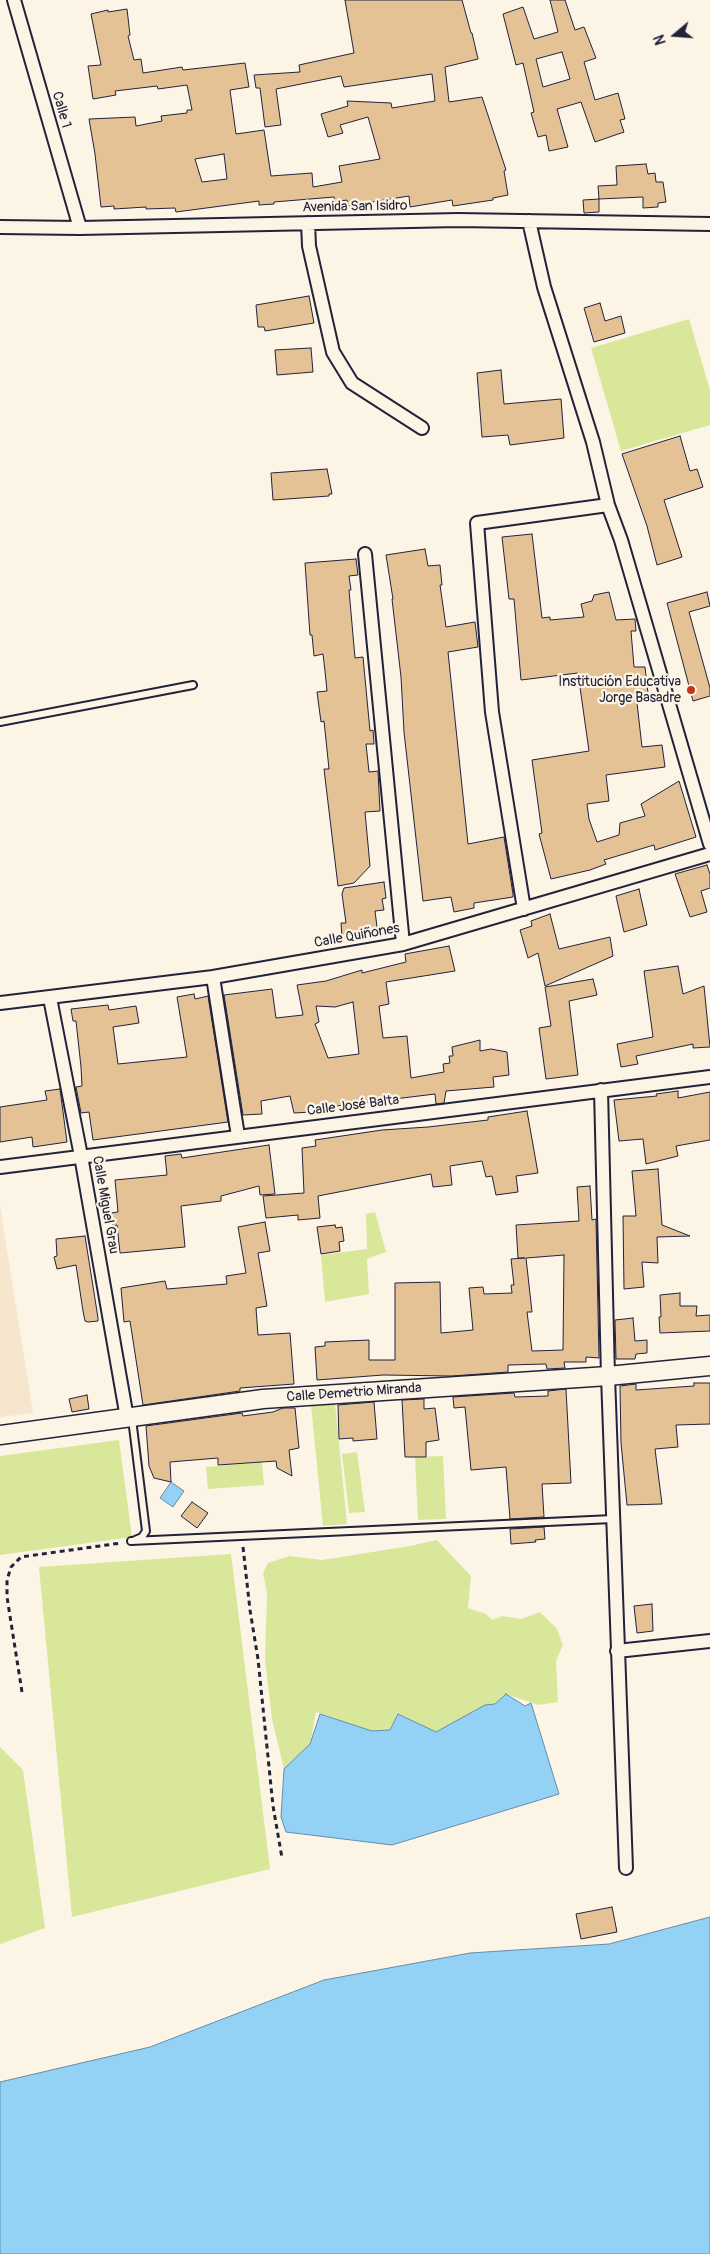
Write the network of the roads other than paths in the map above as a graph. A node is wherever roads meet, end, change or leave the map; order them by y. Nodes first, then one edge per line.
1 (14, 0) edge
2 (529, 221) junction
3 (308, 223) junction
4 (710, 224) edge
5 (0, 227) edge
6 (80, 228) junction
7 (422, 428) dead end
8 (608, 505) junction
9 (365, 554) dead end
10 (193, 685) dead end
11 (0, 722) edge
12 (710, 844) edge
13 (710, 854) edge
14 (524, 909) junction
15 (403, 944) junction
16 (213, 977) junction
17 (50, 998) junction
18 (0, 1003) edge
19 (710, 1077) edge
20 (600, 1090) junction
21 (238, 1136) junction
22 (81, 1156) junction
23 (0, 1167) edge
24 (710, 1366) edge
25 (608, 1376) junction
26 (129, 1418) junction
27 (0, 1435) edge
28 (613, 1519) junction
29 (710, 1641) edge
30 (617, 1651) junction
31 (626, 1868) dead end

1 - 6 street, Calle 1
2 - 3 street, Avenida San Isidro
2 - 4 street, Avenida San Isidro
2 - 8 street
3 - 6 street, Avenida San Isidro
3 - 7 street
5 - 6 street, Avenida San Isidro
8 - 12 street
8 - 14 street
9 - 15 street
10 - 11 lane
13 - 14 street, Calle Quiñones
14 - 15 street, Calle Quiñones
15 - 16 street, Calle Quiñones
16 - 17 street, Calle Quiñones
16 - 21 street
17 - 18 street, Calle Quiñones
17 - 22 street, Calle Miguel Grau
19 - 20 street, Calle José Balta
20 - 21 street, Calle José Balta
20 - 25 street
21 - 22 street, Calle José Balta
22 - 23 street, Calle José Balta
22 - 26 street, Calle Miguel Grau
24 - 25 main road, Calle Demetrio Miranda
25 - 26 main road, Calle Demetrio Miranda
25 - 28 street
26 - 27 main road, Calle Demetrio Miranda
26 - 28 lane
28 - 30 street
29 - 30 street
30 - 31 street

